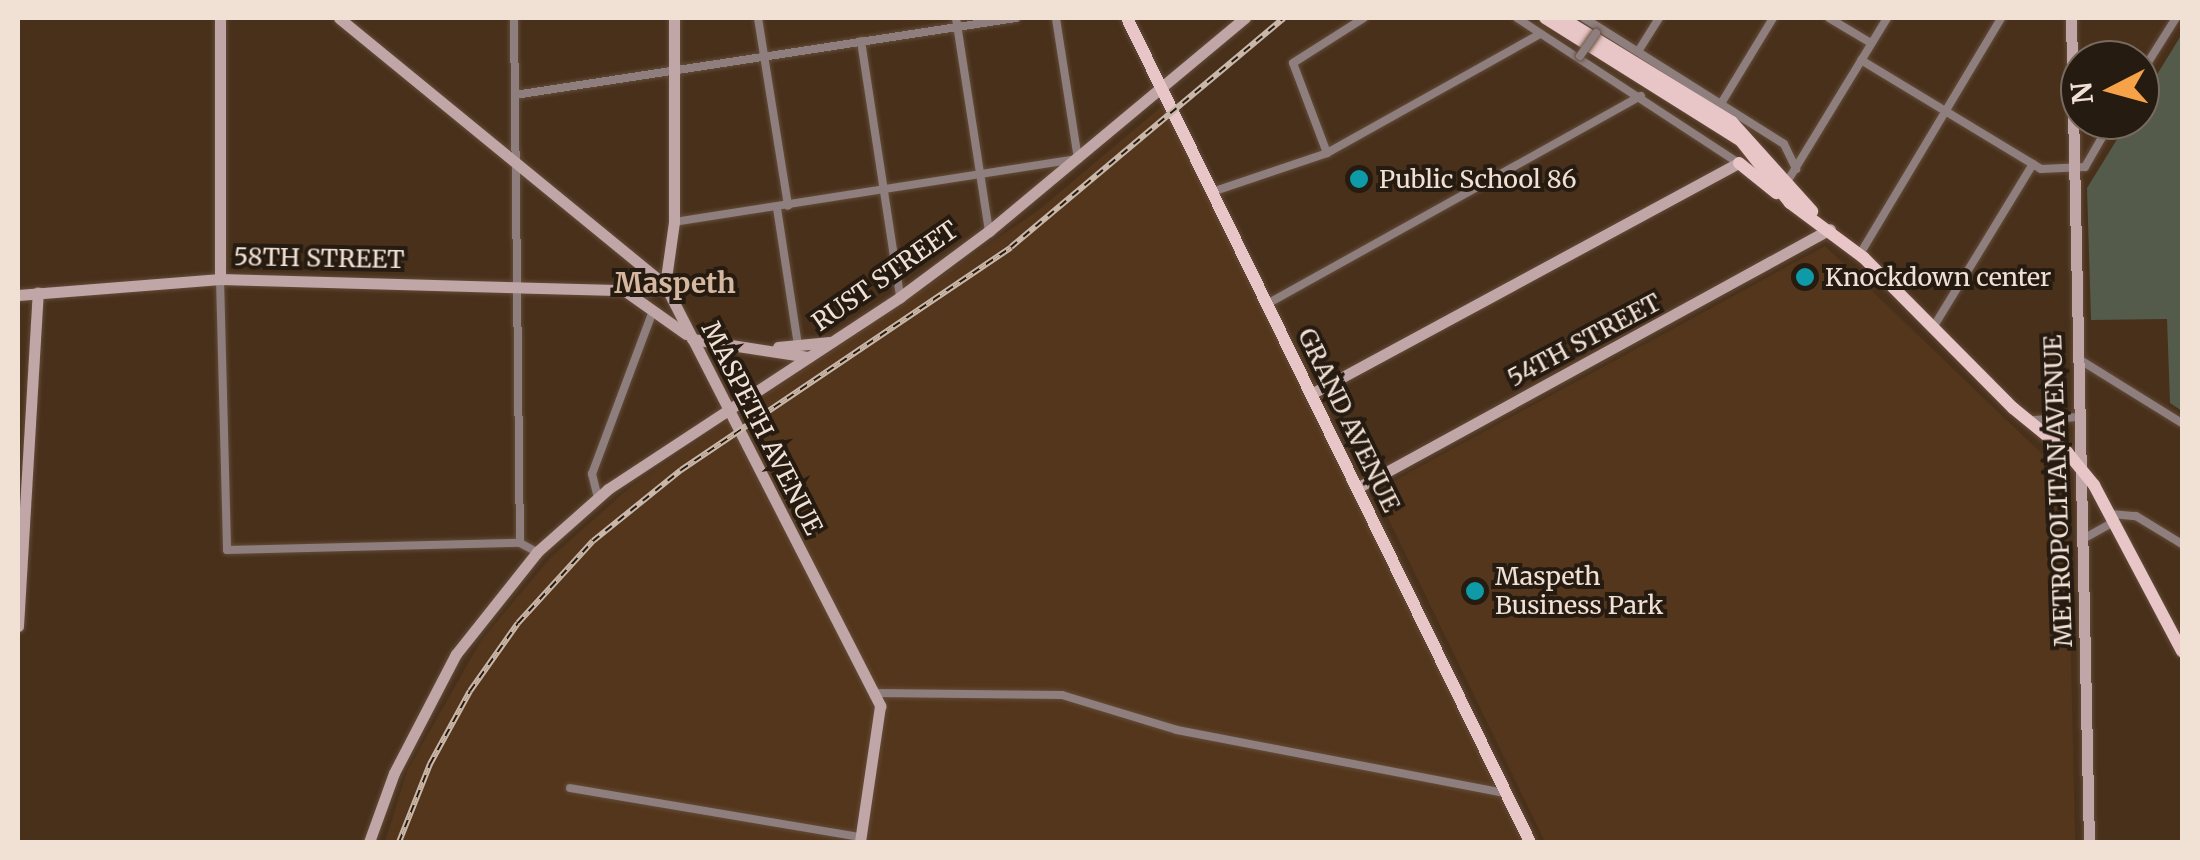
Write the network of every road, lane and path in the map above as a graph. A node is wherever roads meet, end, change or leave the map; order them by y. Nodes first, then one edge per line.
1 (220, 18) edge
2 (339, 18) edge
3 (514, 18) edge
4 (674, 18) edge
5 (758, 18) edge
6 (1016, 18) edge
7 (1056, 18) edge
8 (1127, 18) edge
9 (1245, 18) edge
10 (1364, 18) edge
11 (1517, 18) edge
12 (1545, 18) edge
13 (1562, 18) edge
14 (1584, 18) edge
15 (1659, 18) edge
16 (1773, 18) edge
17 (1829, 18) edge
18 (1887, 18) edge
19 (2001, 18) edge
20 (2070, 18) edge
21 (2176, 18) edge
22 (957, 22) edge
23 (1598, 31) junction
24 (1540, 34) junction
25 (861, 42) junction
26 (1872, 43) junction
27 (2160, 43) edge
28 (1639, 50) junction
29 (764, 56) junction
30 (1579, 59) junction
31 (1861, 60) junction
32 (678, 68) junction
33 (1162, 88) junction
34 (515, 95) junction
35 (1641, 96) junction
36 (1722, 102) junction
37 (1946, 111) junction
38 (2100, 140) edge
39 (1327, 154) junction
40 (515, 159) junction
41 (1078, 159) junction
42 (1739, 164) junction
43 (2033, 164) junction
44 (2073, 168) junction
45 (1796, 169) junction
46 (981, 176) junction
47 (1788, 182) junction
48 (884, 190) junction
49 (1212, 192) junction
50 (1790, 203) junction
51 (788, 206) junction
52 (777, 208) junction
53 (674, 222) junction
54 (1825, 225) junction
55 (989, 231) junction
56 (1859, 254) junction
57 (220, 279) junction
58 (518, 285) junction
59 (665, 286) junction
60 (620, 288) junction
61 (38, 293) junction
62 (18, 294) edge
63 (900, 297) junction
64 (1267, 304) junction
65 (654, 307) junction
66 (1934, 326) junction
67 (692, 340) junction
68 (831, 342) junction
69 (798, 345) junction
70 (759, 349) junction
71 (808, 357) junction
72 (2077, 358) junction
73 (1310, 394) junction
74 (727, 412) junction
75 (2078, 417) junction
76 (2035, 420) junction
77 (2182, 422) edge
78 (2081, 467) junction
79 (1357, 488) junction
80 (598, 498) junction
81 (2113, 518) junction
82 (2083, 539) junction
83 (520, 543) junction
84 (2182, 544) edge
85 (537, 552) junction
86 (18, 626) edge
87 (2182, 651) edge
88 (874, 693) junction
89 (570, 788) dead end
90 (1505, 793) junction
91 (860, 840) edge
92 (370, 842) edge
93 (1530, 842) edge
94 (2089, 842) edge

1 - 57 main road
2 - 40 main road
3 - 34 street
4 - 32 main road
5 - 29 street
6 - 22 street
7 - 41 street
8 - 33 main road, GRAND AVENUE
9 - 33 main road, RUST STREET
10 - 39 street
11 - 24 street
12 - 50 main road
13 - 47 main road
14 - 23 street
15 - 28 street
16 - 36 street
17 - 26 street
18 - 26 street
19 - 37 street
20 - 44 main road, METROPOLITAN AVENUE
21 - 27 street
22 - 25 street
22 - 46 street
23 - 28 street
23 - 30 street, bridge
24 - 30 street
24 - 39 street
25 - 29 street
25 - 48 street
26 - 31 street
28 - 36 street
29 - 32 street
29 - 51 street
30 - 35 street
31 - 37 street
31 - 45 street
32 - 34 street
32 - 53 main road
33 - 41 main road, RUST STREET
33 - 49 main road, GRAND AVENUE
34 - 40 street
35 - 42 street
35 - 64 street
36 - 45 street
37 - 43 street
37 - 56 street
38 - 44 street
39 - 49 street
40 - 58 street
40 - 59 main road
41 - 46 street
41 - 55 main road, RUST STREET
42 - 50 main road
42 - 73 main road
43 - 44 street
43 - 66 street
44 - 72 main road, METROPOLITAN AVENUE
45 - 47 street
46 - 48 street
46 - 55 street
47 - 54 main road
48 - 51 street
48 - 63 street
49 - 64 main road, GRAND AVENUE
50 - 54 main road
51 - 52 street
52 - 53 street
52 - 69 street
53 - 59 main road
54 - 56 main road
54 - 79 main road, 54TH STREET
55 - 63 main road, RUST STREET
56 - 66 main road
57 - 58 main road, 58TH STREET
57 - 61 main road, 58TH STREET
57 - 83 street
58 - 60 main road, 58TH STREET
58 - 83 street
59 - 60 main road, 58TH STREET
59 - 67 main road, MASPETH AVENUE
60 - 65 main road, 58TH STREET
61 - 62 main road, 58TH STREET
61 - 86 main road
63 - 68 main road, RUST STREET
64 - 73 main road, GRAND AVENUE
65 - 67 main road, 58TH STREET
65 - 80 street
66 - 76 main road
67 - 70 main road
67 - 74 main road, MASPETH AVENUE
68 - 69 main road
68 - 71 main road, RUST STREET
69 - 70 main road
70 - 71 main road
71 - 74 main road, RUST STREET
72 - 75 main road, METROPOLITAN AVENUE
72 - 77 street
73 - 79 main road, GRAND AVENUE
74 - 80 main road, RUST STREET
74 - 88 main road, MASPETH AVENUE
75 - 76 street
75 - 78 main road, METROPOLITAN AVENUE
76 - 78 main road
78 - 81 main road
78 - 82 main road, METROPOLITAN AVENUE
79 - 90 main road, GRAND AVENUE
80 - 85 main road, RUST STREET
81 - 82 street
81 - 84 street
81 - 87 main road
82 - 94 main road, METROPOLITAN AVENUE
83 - 85 street
85 - 92 main road, RUST STREET
88 - 90 street
88 - 91 main road, MASPETH AVENUE
89 - 91 street
90 - 93 main road, GRAND AVENUE

